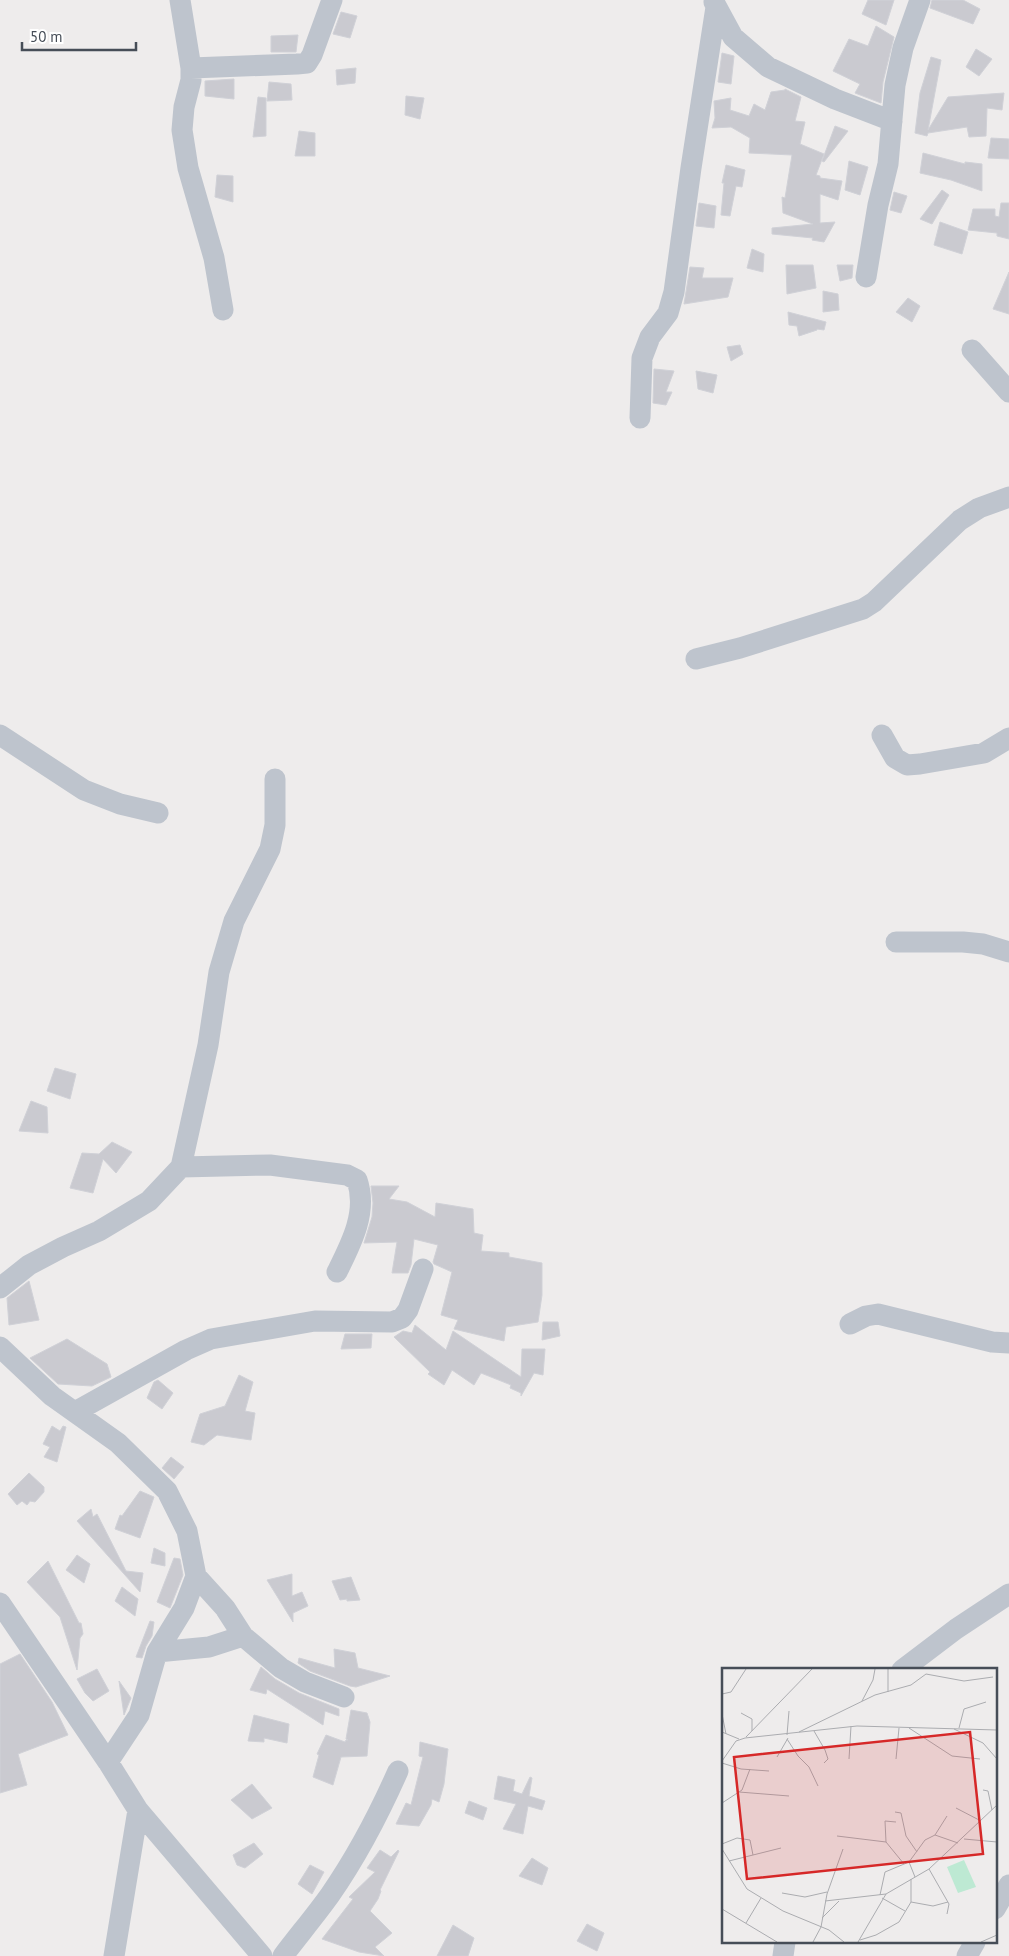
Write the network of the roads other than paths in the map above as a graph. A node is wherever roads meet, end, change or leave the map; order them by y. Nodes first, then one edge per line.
1 (180, 0) edge
2 (332, 0) edge
3 (920, 0) edge
4 (714, 3) edge
5 (191, 68) junction
6 (892, 121) junction
7 (866, 277) dead end
8 (223, 310) dead end
9 (972, 350) dead end
10 (1009, 392) edge
11 (640, 418) dead end
12 (1009, 497) edge
13 (696, 659) dead end
14 (882, 735) dead end
15 (0, 736) edge
16 (1009, 738) edge
17 (275, 779) dead end
18 (158, 813) dead end
19 (896, 942) dead end
20 (1009, 952) edge
21 (181, 1167) junction
22 (423, 1269) dead end
23 (337, 1272) dead end
24 (0, 1288) edge
25 (850, 1324) dead end
26 (1009, 1342) edge
27 (0, 1347) edge
28 (75, 1412) junction
29 (196, 1576) junction
30 (1009, 1594) edge
31 (0, 1603) edge
32 (243, 1636) junction
33 (156, 1652) junction
34 (905, 1668) edge
35 (344, 1697) dead end
36 (108, 1762) junction
37 (398, 1770) dead end
38 (138, 1810) junction
39 (1009, 1886) edge
40 (996, 1906) edge
41 (974, 1944) edge
42 (114, 1956) edge
43 (262, 1956) edge
44 (283, 1956) edge
45 (967, 1956) edge

1 - 5 street
2 - 5 street
3 - 6 street
4 - 6 street
4 - 11 street
5 - 8 street
6 - 7 street
9 - 10 street
12 - 13 street
14 - 16 street
15 - 18 street
17 - 21 street
19 - 20 street
21 - 23 street
21 - 24 street
22 - 28 street
25 - 26 street
27 - 28 street
28 - 29 street
29 - 32 street
29 - 33 street
30 - 34 street
31 - 36 street
32 - 33 street
32 - 35 street
33 - 36 street
36 - 38 street
37 - 44 street
38 - 42 street
38 - 43 street
39 - 40 street
41 - 45 street

